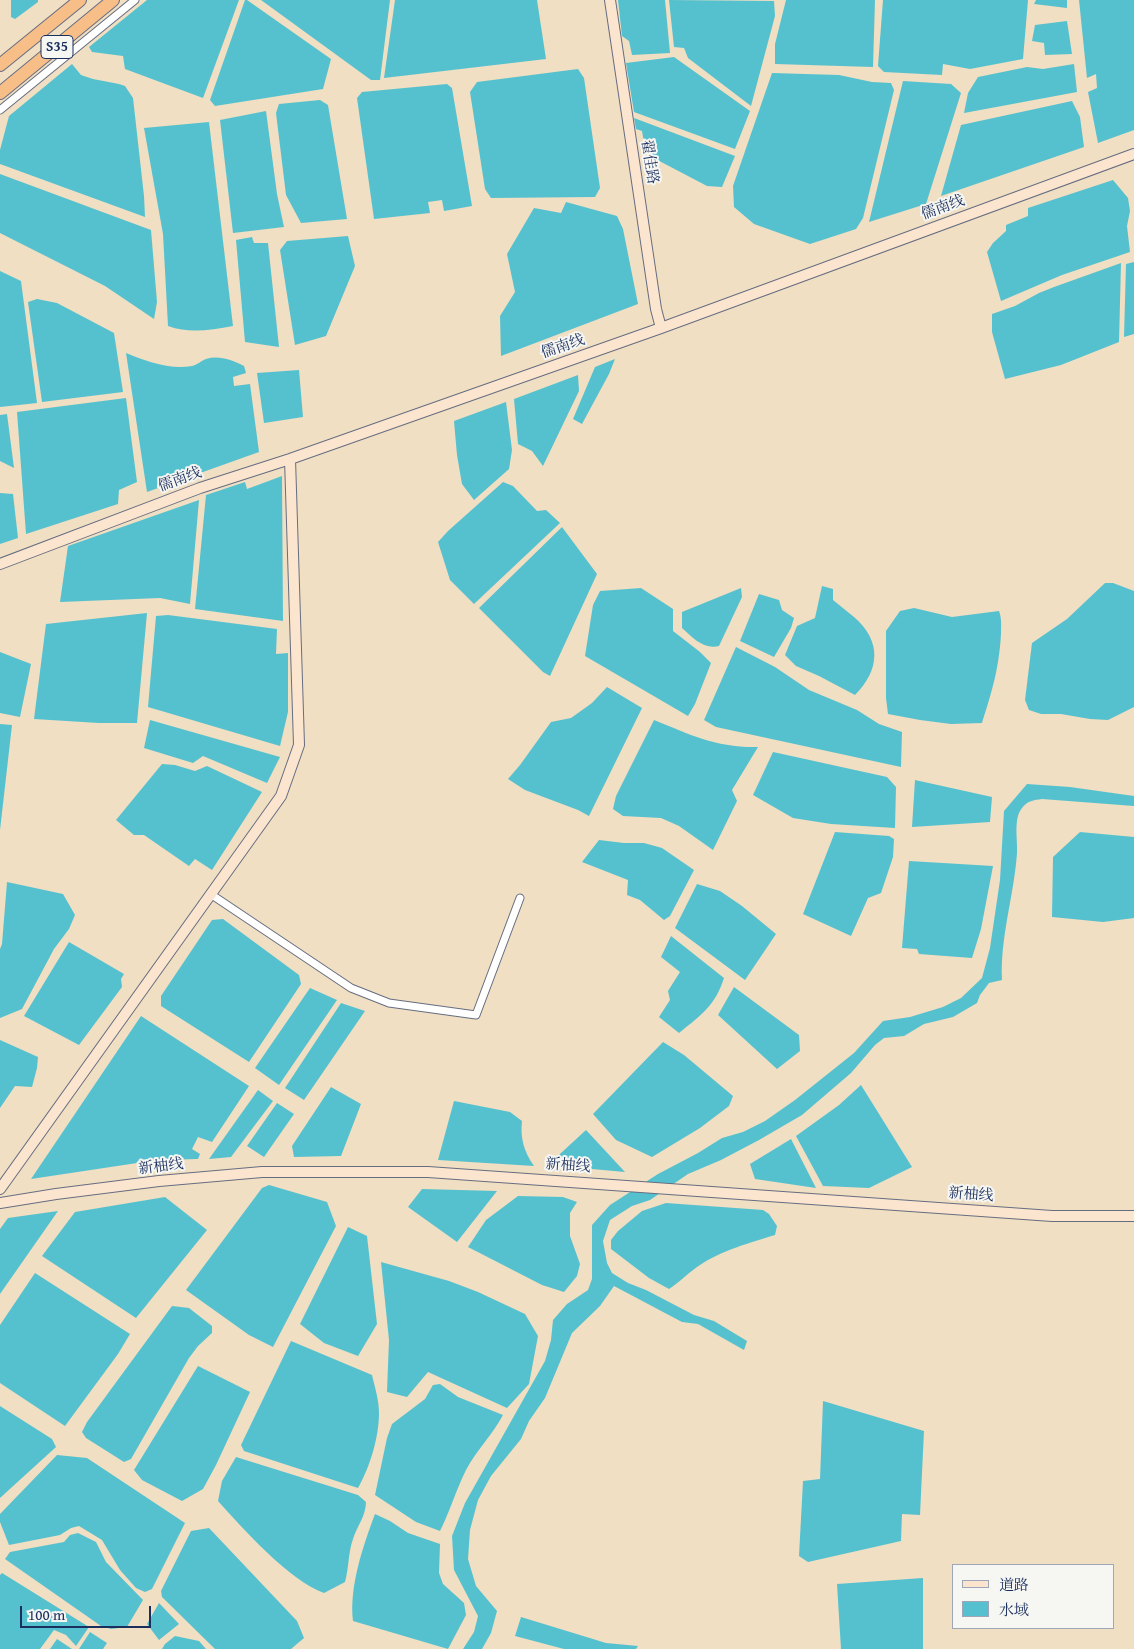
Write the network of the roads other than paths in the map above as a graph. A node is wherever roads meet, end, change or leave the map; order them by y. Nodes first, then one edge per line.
1 (80, 0) edge
2 (113, 0) edge
3 (135, 0) edge
4 (610, 0) edge
5 (0, 65) edge
6 (0, 93) edge
7 (0, 110) edge
8 (1134, 154) edge
9 (661, 328) junction
10 (290, 459) junction
11 (0, 564) edge
12 (212, 895) junction
13 (520, 898) dead end
14 (0, 1189) edge
15 (0, 1203) edge
16 (1134, 1216) edge

1 - 5 highway, S35
2 - 6 highway, S35
3 - 7 street
4 - 9 street, 翟佳路
8 - 9 street, 儒南线
9 - 10 street, 儒南线
10 - 11 street, 儒南线
10 - 12 street
12 - 13 street
12 - 14 street
15 - 16 street, 新柚线

